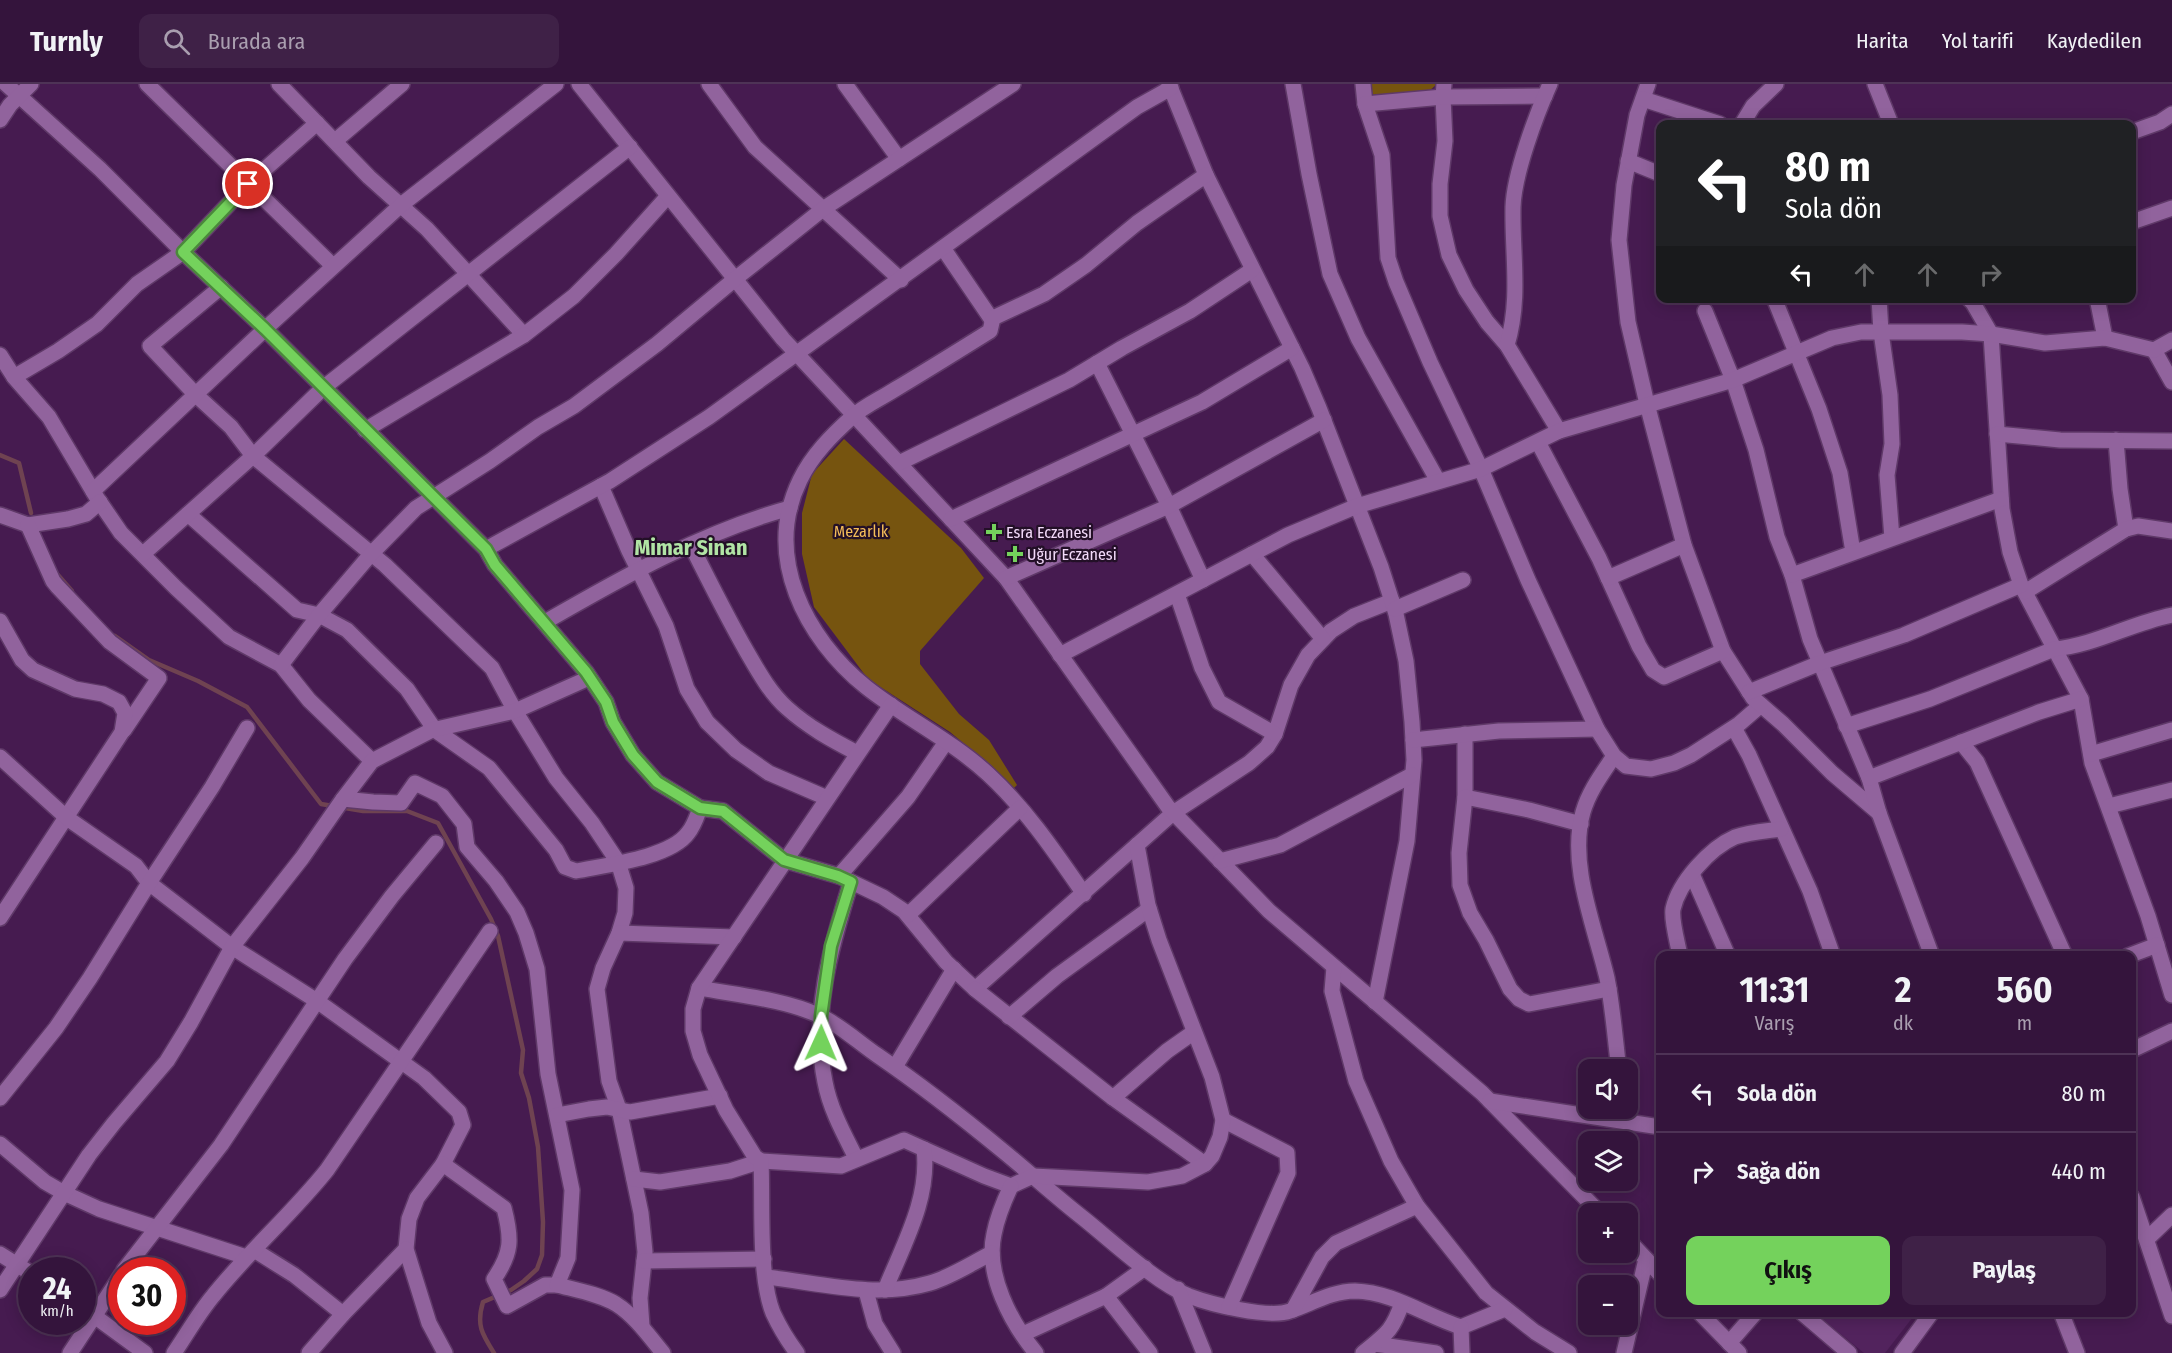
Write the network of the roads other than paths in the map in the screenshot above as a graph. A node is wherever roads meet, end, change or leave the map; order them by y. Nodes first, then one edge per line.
1 (6, 84) edge
2 (31, 84) edge
3 (147, 84) edge
4 (279, 84) edge
5 (402, 84) edge
6 (556, 84) edge
7 (579, 84) edge
8 (709, 84) edge
9 (1013, 84) edge
10 (1293, 84) edge
11 (1363, 84) edge
12 (1648, 84) edge
13 (1776, 84) edge
14 (1875, 84) edge
15 (850, 85) edge
16 (1170, 86) edge
17 (1444, 90) edge
18 (1548, 90) edge
19 (19, 96) junction
20 (1643, 99) junction
21 (1365, 104) junction
22 (2172, 114) edge
23 (0, 120) edge
24 (1708, 120) edge
25 (1744, 120) edge
26 (1889, 120) edge
27 (317, 123) junction
28 (2136, 131) edge
29 (335, 141) junction
30 (630, 147) junction
31 (898, 159) junction
32 (1628, 161) junction
33 (1656, 172) edge
34 (1206, 175) junction
35 (248, 184) junction
36 (668, 196) junction
37 (400, 205) junction
38 (2172, 208) edge
39 (823, 209) junction
40 (2136, 221) edge
41 (943, 249) junction
42 (183, 252) junction
43 (333, 266) junction
44 (1252, 270) junction
45 (468, 273) junction
46 (735, 279) junction
47 (901, 280) junction
48 (221, 287) junction
49 (1776, 303) edge
50 (1879, 303) edge
51 (1973, 303) edge
52 (2098, 303) edge
53 (1705, 311) dead end
54 (992, 320) junction
55 (265, 329) junction
56 (1881, 332) junction
57 (1991, 334) junction
58 (524, 335) junction
59 (2105, 338) junction
60 (2172, 340) edge
61 (1507, 345) junction
62 (1292, 348) junction
63 (2154, 350) junction
64 (797, 352) junction
65 (1797, 354) junction
66 (0, 355) edge
67 (1096, 363) junction
68 (14, 377) junction
69 (1733, 380) junction
70 (2172, 382) edge
71 (323, 388) junction
72 (196, 395) junction
73 (1647, 404) junction
74 (854, 415) junction
75 (1324, 420) junction
76 (365, 430) junction
77 (1559, 431) junction
78 (1997, 434) junction
79 (1133, 435) junction
80 (2116, 440) junction
81 (2172, 441) edge
82 (1538, 442) junction
83 (253, 456) junction
84 (899, 463) junction
85 (1481, 469) junction
86 (1438, 481) junction
87 (601, 486) junction
88 (97, 497) junction
89 (435, 497) junction
90 (2001, 499) junction
91 (1169, 506) junction
92 (1357, 506) junction
93 (790, 508) junction
94 (0, 514) edge
95 (188, 514) junction
96 (951, 519) junction
97 (27, 525) junction
98 (2126, 529) junction
99 (2172, 531) edge
100 (1892, 538) junction
101 (691, 545) junction
102 (1684, 545) junction
103 (486, 549) junction
104 (1853, 552) junction
105 (143, 554) junction
106 (371, 554) junction
107 (1252, 554) junction
108 (638, 569) junction
109 (1792, 575) junction
110 (1006, 578) junction
111 (1608, 578) junction
112 (1203, 580) junction
113 (1463, 580) dead end
114 (2023, 588) junction
115 (1177, 594) junction
116 (1393, 605) junction
117 (319, 615) junction
118 (2172, 615) edge
119 (0, 621) edge
120 (545, 622) junction
121 (1323, 639) junction
122 (2054, 649) junction
123 (1723, 651) junction
124 (1060, 655) junction
125 (1820, 663) junction
126 (281, 665) junction
127 (589, 678) junction
128 (1749, 692) junction
129 (2081, 699) junction
130 (891, 705) junction
131 (1761, 705) junction
132 (515, 711) junction
133 (1846, 726) junction
134 (1734, 728) junction
135 (247, 729) dead end
136 (1597, 729) junction
137 (435, 730) junction
138 (2172, 730) edge
139 (122, 732) junction
140 (1275, 734) junction
141 (1465, 734) junction
142 (1413, 740) junction
143 (946, 742) junction
144 (1961, 742) junction
145 (857, 753) junction
146 (2091, 754) junction
147 (1614, 756) junction
148 (0, 757) edge
149 (372, 761) junction
150 (1412, 775) junction
151 (1869, 778) junction
152 (2172, 790) edge
153 (1465, 797) junction
154 (827, 798) junction
155 (343, 799) junction
156 (2109, 806) junction
157 (700, 808) junction
158 (1020, 808) junction
159 (1173, 813) junction
160 (1879, 813) junction
161 (67, 818) junction
162 (1581, 825) junction
163 (1781, 829) junction
164 (436, 843) dead end
165 (1137, 845) junction
166 (784, 860) junction
167 (1220, 861) junction
168 (618, 862) junction
169 (1692, 874) junction
170 (845, 879) junction
171 (149, 883) junction
172 (1084, 894) junction
173 (1149, 909) junction
174 (908, 915) junction
175 (0, 918) edge
176 (490, 931) dead end
177 (619, 933) junction
178 (734, 937) junction
179 (2157, 945) junction
180 (232, 947) junction
181 (1679, 951) edge
182 (1726, 951) edge
183 (1831, 951) edge
184 (1930, 951) edge
185 (2063, 951) edge
186 (2136, 953) edge
187 (1334, 967) junction
188 (954, 969) junction
189 (699, 988) junction
190 (975, 989) junction
191 (1609, 989) junction
192 (2172, 995) edge
193 (316, 1001) junction
194 (1375, 1002) junction
195 (821, 1016) junction
196 (1008, 1017) junction
197 (2172, 1031) edge
198 (1194, 1032) junction
199 (2136, 1048) edge
200 (1618, 1059) edge
201 (400, 1061) junction
202 (894, 1067) junction
203 (720, 1096) junction
204 (0, 1098) edge
205 (1113, 1098) junction
206 (1490, 1101) junction
207 (619, 1109) junction
208 (1578, 1110) edge
209 (558, 1115) junction
210 (1635, 1119) edge
211 (1223, 1120) junction
212 (1654, 1126) edge
213 (0, 1144) edge
214 (924, 1149) junction
215 (856, 1158) junction
216 (761, 1161) junction
217 (443, 1164) junction
218 (1205, 1164) junction
219 (1033, 1176) junction
220 (634, 1179) junction
221 (1011, 1186) junction
222 (64, 1193) junction
223 (1590, 1203) edge
224 (1417, 1206) junction
225 (2136, 1209) edge
226 (2172, 1215) edge
227 (158, 1228) junction
228 (2146, 1239) junction
229 (406, 1249) junction
230 (1638, 1251) edge
231 (992, 1253) junction
232 (0, 1254) edge
233 (250, 1254) junction
234 (135, 1257) edge
235 (764, 1259) junction
236 (1646, 1259) junction
237 (644, 1261) junction
238 (16, 1265) junction
239 (1145, 1268) junction
240 (1656, 1270) edge
241 (766, 1277) junction
242 (557, 1285) junction
243 (108, 1289) edge
244 (1178, 1289) junction
245 (0, 1290) edge
246 (885, 1290) junction
247 (866, 1291) junction
248 (1106, 1296) junction
249 (96, 1302) edge
250 (1402, 1303) junction
251 (1230, 1307) junction
252 (1505, 1309) junction
253 (1293, 1310) junction
254 (343, 1314) junction
255 (2172, 1316) edge
256 (96, 1317) edge
257 (1704, 1317) edge
258 (1753, 1317) edge
259 (1807, 1317) edge
260 (1928, 1317) edge
261 (2063, 1317) edge
262 (642, 1326) junction
263 (1461, 1328) junction
264 (78, 1335) edge
265 (1023, 1335) junction
266 (1369, 1348) edge
267 (1734, 1348) edge
268 (441, 1352) edge
269 (70, 1353) edge
270 (144, 1353) edge
271 (174, 1353) edge
272 (309, 1353) edge
273 (663, 1353) edge
274 (797, 1353) edge
275 (892, 1353) edge
276 (1036, 1353) edge
277 (1150, 1353) edge
278 (1204, 1353) edge
279 (1436, 1353) edge
280 (1462, 1353) edge
281 (1569, 1353) edge
282 (1624, 1353) edge
283 (1849, 1353) edge
284 (1902, 1353) edge
285 (2077, 1353) edge

1 - 19 street
2 - 19 street
3 - 35 street
4 - 27 street
5 - 29 street
6 - 37 street
7 - 30 street
8 - 39 street
9 - 31 street
10 - 86 street
11 - 21 street
12 - 20 street
13 - 25 street
14 - 26 street
15 - 31 street
16 - 34 street
16 - 41 street
17 - 18 street
17 - 21 street
17 - 61 street
18 - 61 street
19 - 23 street
19 - 42 street
20 - 24 street
20 - 32 street
21 - 85 street
22 - 28 street
27 - 29 street
27 - 35 street
29 - 37 street
30 - 36 street
30 - 45 street
31 - 39 street
32 - 33 street
32 - 73 street
34 - 44 street
34 - 54 street
35 - 42 street
35 - 43 street
36 - 46 street
36 - 58 street
37 - 43 street
37 - 45 street
38 - 40 street
39 - 46 street
39 - 47 street
41 - 47 street
41 - 54 street
42 - 48 street
42 - 68 street
43 - 55 street
44 - 62 street
44 - 67 street
45 - 58 street
45 - 71 street
46 - 64 street
46 - 89 street
47 - 64 street
48 - 55 street
48 - 72 street
49 - 65 street
50 - 56 street
51 - 57 street
52 - 59 street
53 - 69 street
54 - 74 street
55 - 71 street
55 - 72 street
56 - 57 street
56 - 65 street
56 - 100 street
57 - 59 street
57 - 78 street
58 - 76 street
59 - 63 street
60 - 63 street
61 - 77 street
62 - 75 street
62 - 79 street
63 - 70 street
64 - 74 street
64 - 87 street
65 - 69 street
65 - 104 street
66 - 68 street
67 - 79 street
67 - 84 street
68 - 88 street
69 - 73 street
69 - 109 street
71 - 76 street
71 - 83 street
72 - 83 street
72 - 88 street
73 - 77 street
73 - 102 street
74 - 84 street
74 - 93 street
75 - 91 street
75 - 92 street
76 - 89 street
77 - 82 street
78 - 80 street
78 - 90 street
79 - 91 street
79 - 96 street
80 - 81 street
80 - 98 street
82 - 85 street
82 - 111 street
83 - 95 street
83 - 106 street
84 - 96 street
85 - 86 street
85 - 136 street
86 - 92 street
87 - 103 street
87 - 108 street
88 - 97 street
88 - 105 street
89 - 103 street
89 - 106 street
90 - 100 street
90 - 114 street
91 - 110 street
91 - 112 street
92 - 107 street
92 - 116 street
93 - 101 street
93 - 130 street
94 - 97 street
95 - 105 street
95 - 117 street
96 - 110 street
97 - 139 street
98 - 99 street
98 - 114 street
100 - 104 street
101 - 108 street
101 - 145 street
102 - 111 street
102 - 123 street
103 - 120 street
104 - 109 street
105 - 126 street
106 - 117 street
106 - 132 street
107 - 112 street
107 - 121 street
108 - 120 street
108 - 154 street
109 - 125 street
110 - 124 street
111 - 123 street
112 - 115 street
113 - 116 street
114 - 122 street
114 - 125 street
115 - 124 street
115 - 140 street
116 - 121 street
116 - 142 street
117 - 126 street
117 - 137 street
118 - 122 street
119 - 139 street
120 - 127 street
121 - 140 street
122 - 129 street
122 - 133 street
123 - 128 street
124 - 159 street
125 - 128 street
125 - 133 street
126 - 149 street
127 - 132 street
127 - 157 street
128 - 131 street
129 - 144 street
129 - 146 street
130 - 143 street
130 - 145 street
131 - 134 street
131 - 160 street
132 - 137 street
132 - 168 street
133 - 151 street
134 - 147 street
134 - 163 street
135 - 171 street
136 - 141 street
136 - 147 street
137 - 149 street
137 - 168 street
138 - 146 street
139 - 161 street
140 - 159 street
141 - 142 street
141 - 153 street
142 - 150 street
143 - 158 street
143 - 170 street
144 - 151 street
144 - 185 street
145 - 154 street
146 - 156 street
147 - 162 street
148 - 161 street
149 - 155 street
150 - 167 street
150 - 194 street
151 - 160 street
152 - 156 street
153 - 162 street
153 - 191 street
154 - 166 street
155 - 180 street
155 - 209 street
156 - 179 street
157 - 166 street
157 - 168 street
158 - 172 street
158 - 174 street
159 - 165 street
159 - 167 street
160 - 184 street
161 - 171 street
161 - 175 street
162 - 191 street
163 - 169 street
163 - 183 street
164 - 193 street
165 - 172 street
165 - 173 street
166 - 170 street
166 - 178 street
167 - 187 street
168 - 177 street
169 - 181 street
169 - 182 street
170 - 174 street
170 - 195 street
171 - 180 street
171 - 204 street
172 - 190 street
173 - 196 street
173 - 198 street
174 - 188 street
176 - 201 street
177 - 178 street
177 - 207 street
178 - 189 street
179 - 186 street
179 - 192 street
180 - 193 street
180 - 222 street
187 - 194 street
187 - 224 street
188 - 190 street
188 - 202 street
189 - 195 street
189 - 203 street
190 - 196 street
191 - 200 street
193 - 201 street
193 - 227 street
194 - 206 street
195 - 202 street
195 - 215 street
196 - 205 street
197 - 199 street
198 - 205 street
198 - 211 street
201 - 217 street
201 - 233 street
202 - 219 street
203 - 207 street
203 - 216 street
205 - 218 street
206 - 208 street
206 - 223 street
207 - 209 street
207 - 220 street
209 - 242 street
210 - 212 street
211 - 218 street
211 - 251 street
213 - 222 street
214 - 215 street
214 - 221 street
214 - 246 street
215 - 216 street
216 - 220 street
216 - 235 street
217 - 229 street
217 - 242 street
218 - 219 street
219 - 221 street
219 - 239 street
220 - 237 street
221 - 231 street
222 - 227 street
222 - 238 street
224 - 252 street
224 - 253 street
225 - 228 street
226 - 228 street
227 - 233 street
227 - 234 street
228 - 255 street
229 - 254 street
229 - 268 street
230 - 236 street
231 - 246 street
231 - 265 street
232 - 238 street
233 - 254 street
233 - 271 street
235 - 237 street
235 - 241 street
236 - 240 street
236 - 282 street
237 - 262 street
238 - 245 street
239 - 244 street
239 - 248 street
241 - 247 street
241 - 274 street
242 - 262 street
243 - 249 street
244 - 251 street
244 - 278 street
246 - 247 street
247 - 275 street
248 - 265 street
248 - 277 street
250 - 253 street
250 - 263 street
250 - 266 street
251 - 253 street
252 - 263 street
252 - 281 street
254 - 272 street
256 - 270 street
257 - 267 street
258 - 267 street
259 - 283 street
260 - 284 street
261 - 285 street
262 - 273 street
263 - 280 street
264 - 269 street
265 - 276 street
266 - 279 street

